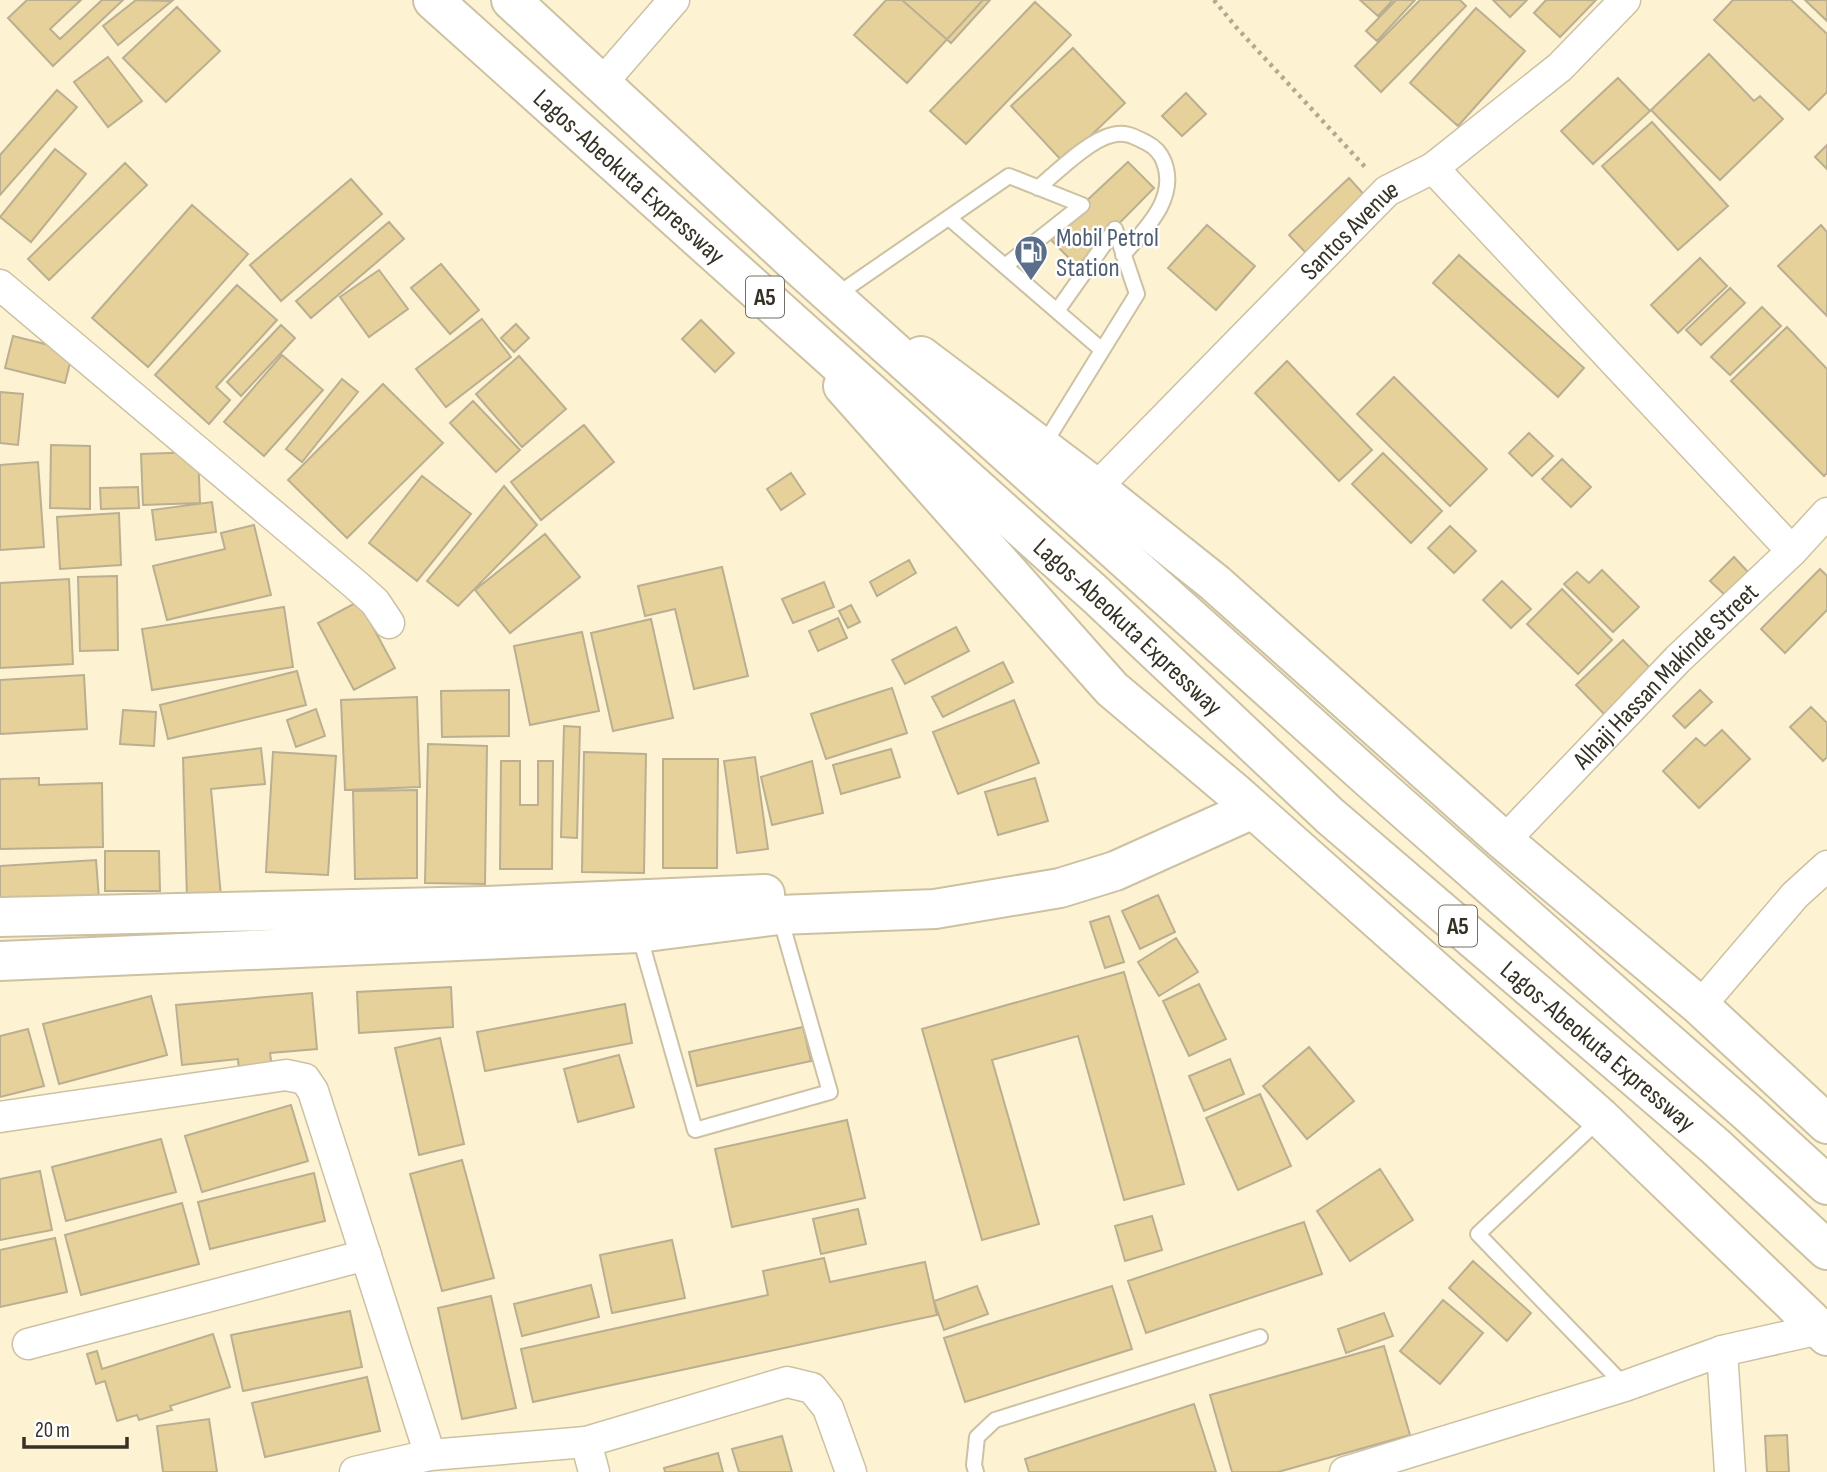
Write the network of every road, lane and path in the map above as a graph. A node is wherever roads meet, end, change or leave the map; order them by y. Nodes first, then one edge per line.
1 (433, 0) edge
2 (511, 0) edge
3 (674, 0) edge
4 (1214, 0) edge
5 (1625, 0) edge
6 (602, 83) junction
7 (1433, 168) junction
8 (1038, 188) junction
9 (1387, 191) junction
10 (949, 218) junction
11 (1123, 255) junction
12 (792, 259) junction
13 (1004, 266) junction
14 (0, 285) edge
15 (838, 294) junction
16 (763, 296) junction
17 (1057, 311) junction
18 (1102, 350) junction
19 (1042, 447) junction
20 (1096, 488) junction
21 (1827, 513) edge
22 (1792, 551) junction
23 (389, 623) dead end
24 (1244, 800) junction
25 (1504, 841) junction
26 (1827, 866) edge
27 (779, 915) junction
28 (0, 917) edge
29 (639, 933) junction
30 (0, 961) edge
31 (1700, 1006) junction
32 (0, 1117) edge
33 (1601, 1118) junction
34 (1827, 1124) edge
35 (1827, 1185) edge
36 (1827, 1250) edge
37 (366, 1255) junction
38 (1824, 1332) edge
39 (1260, 1337) dead end
40 (28, 1344) dead end
41 (1722, 1351) junction
42 (1625, 1386) junction
43 (586, 1442) junction
44 (430, 1455) junction
45 (355, 1472) edge
46 (594, 1472) edge
47 (851, 1472) edge
48 (976, 1472) edge
49 (1345, 1472) edge
50 (1730, 1472) edge

1 - 16 main road, Lagos-Abeokuta Expressway / A5
2 - 6 main road, Lagos-Abeokuta Expressway / A5
3 - 6 street
4 - 9 path
5 - 7 street, Santos Avenue
6 - 12 main road, Lagos-Abeokuta Expressway / A5
7 - 9 street, Santos Avenue
7 - 22 street
8 - 10 lane
8 - 11 lane
8 - 13 lane
9 - 20 street, Santos Avenue
10 - 13 lane
10 - 15 lane
11 - 17 lane
11 - 18 lane
12 - 15 main road
12 - 35 main road, Lagos-Abeokuta Expressway / A5
13 - 17 lane
14 - 23 street
15 - 19 main road
16 - 24 main road
16 - 36 main road, Lagos-Abeokuta Expressway / A5
17 - 18 lane
18 - 19 lane
19 - 20 main road
20 - 25 main road
21 - 22 street, Alhaji Hassan Makinde Street
22 - 25 street, Alhaji Hassan Makinde Street
24 - 27 main road
24 - 28 main road
24 - 33 main road
25 - 31 main road
26 - 31 street
27 - 29 main road
27 - 29 lane
29 - 30 main road
31 - 34 main road
32 - 37 street
33 - 38 main road
33 - 42 lane
37 - 40 street
37 - 44 street
38 - 41 street
39 - 48 lane
41 - 42 street
41 - 50 street
42 - 49 street
43 - 44 street
43 - 46 street
43 - 47 street
44 - 45 street

